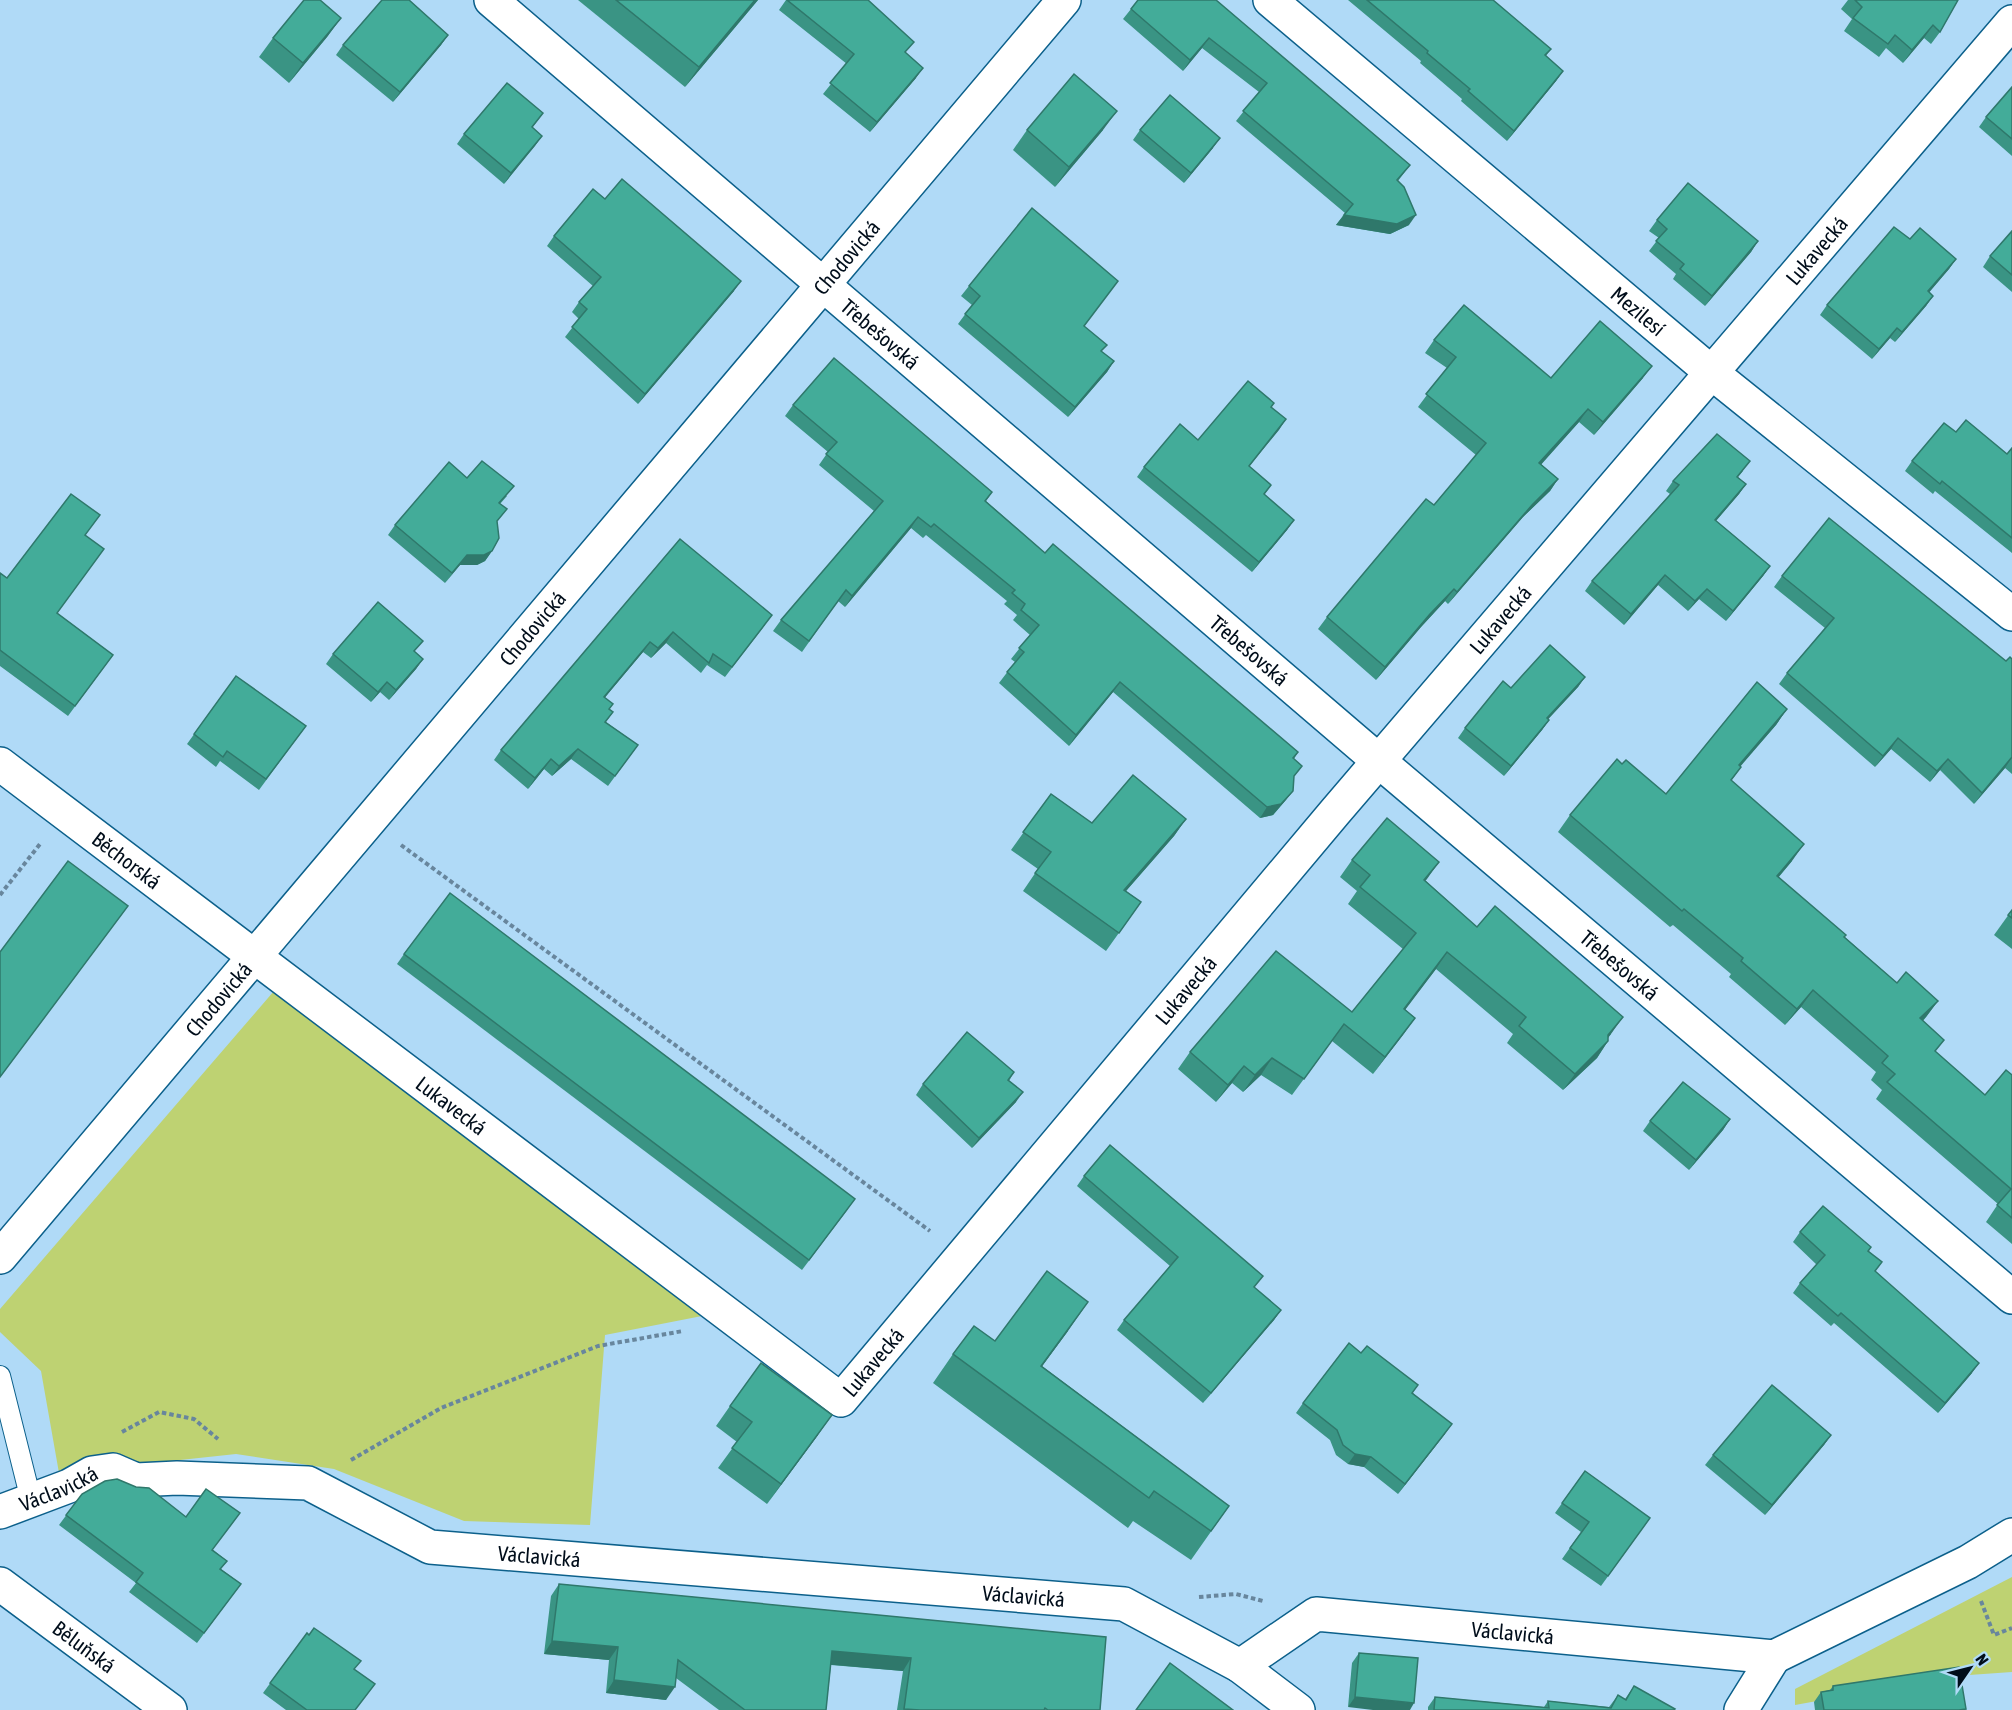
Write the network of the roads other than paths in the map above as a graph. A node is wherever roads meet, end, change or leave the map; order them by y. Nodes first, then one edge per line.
1 (491, 0) edge
2 (1064, 0) edge
3 (1270, 0) edge
4 (2012, 22) edge
5 (823, 284) junction
6 (1712, 373) junction
7 (2012, 614) edge
8 (1380, 762) junction
9 (0, 764) edge
10 (254, 957) junction
11 (0, 1257) edge
12 (2012, 1297) edge
13 (0, 1376) edge
14 (31, 1500) junction
15 (0, 1512) edge
16 (2012, 1535) edge
17 (0, 1584) edge
18 (1774, 1657) junction
19 (1240, 1666) junction
20 (170, 1710) edge
21 (1298, 1710) edge
22 (1741, 1710) edge

1 - 5 street, Třebešovská
2 - 5 street, Chodovická
3 - 6 street, Mezilesí
4 - 6 street, Lukavecká
5 - 8 street, Třebešovská
5 - 10 street, Chodovická
6 - 7 street, Mezilesí
6 - 8 street, Lukavecká
8 - 10 street, Lukavecká
8 - 12 street, Třebešovská
9 - 10 street, Běchorská
10 - 11 street, Chodovická
13 - 14 lane
14 - 15 street, Václavická
14 - 19 street, Václavická
16 - 18 street
17 - 20 street, Běluňská
18 - 19 street, Václavická
18 - 22 street
19 - 21 street

